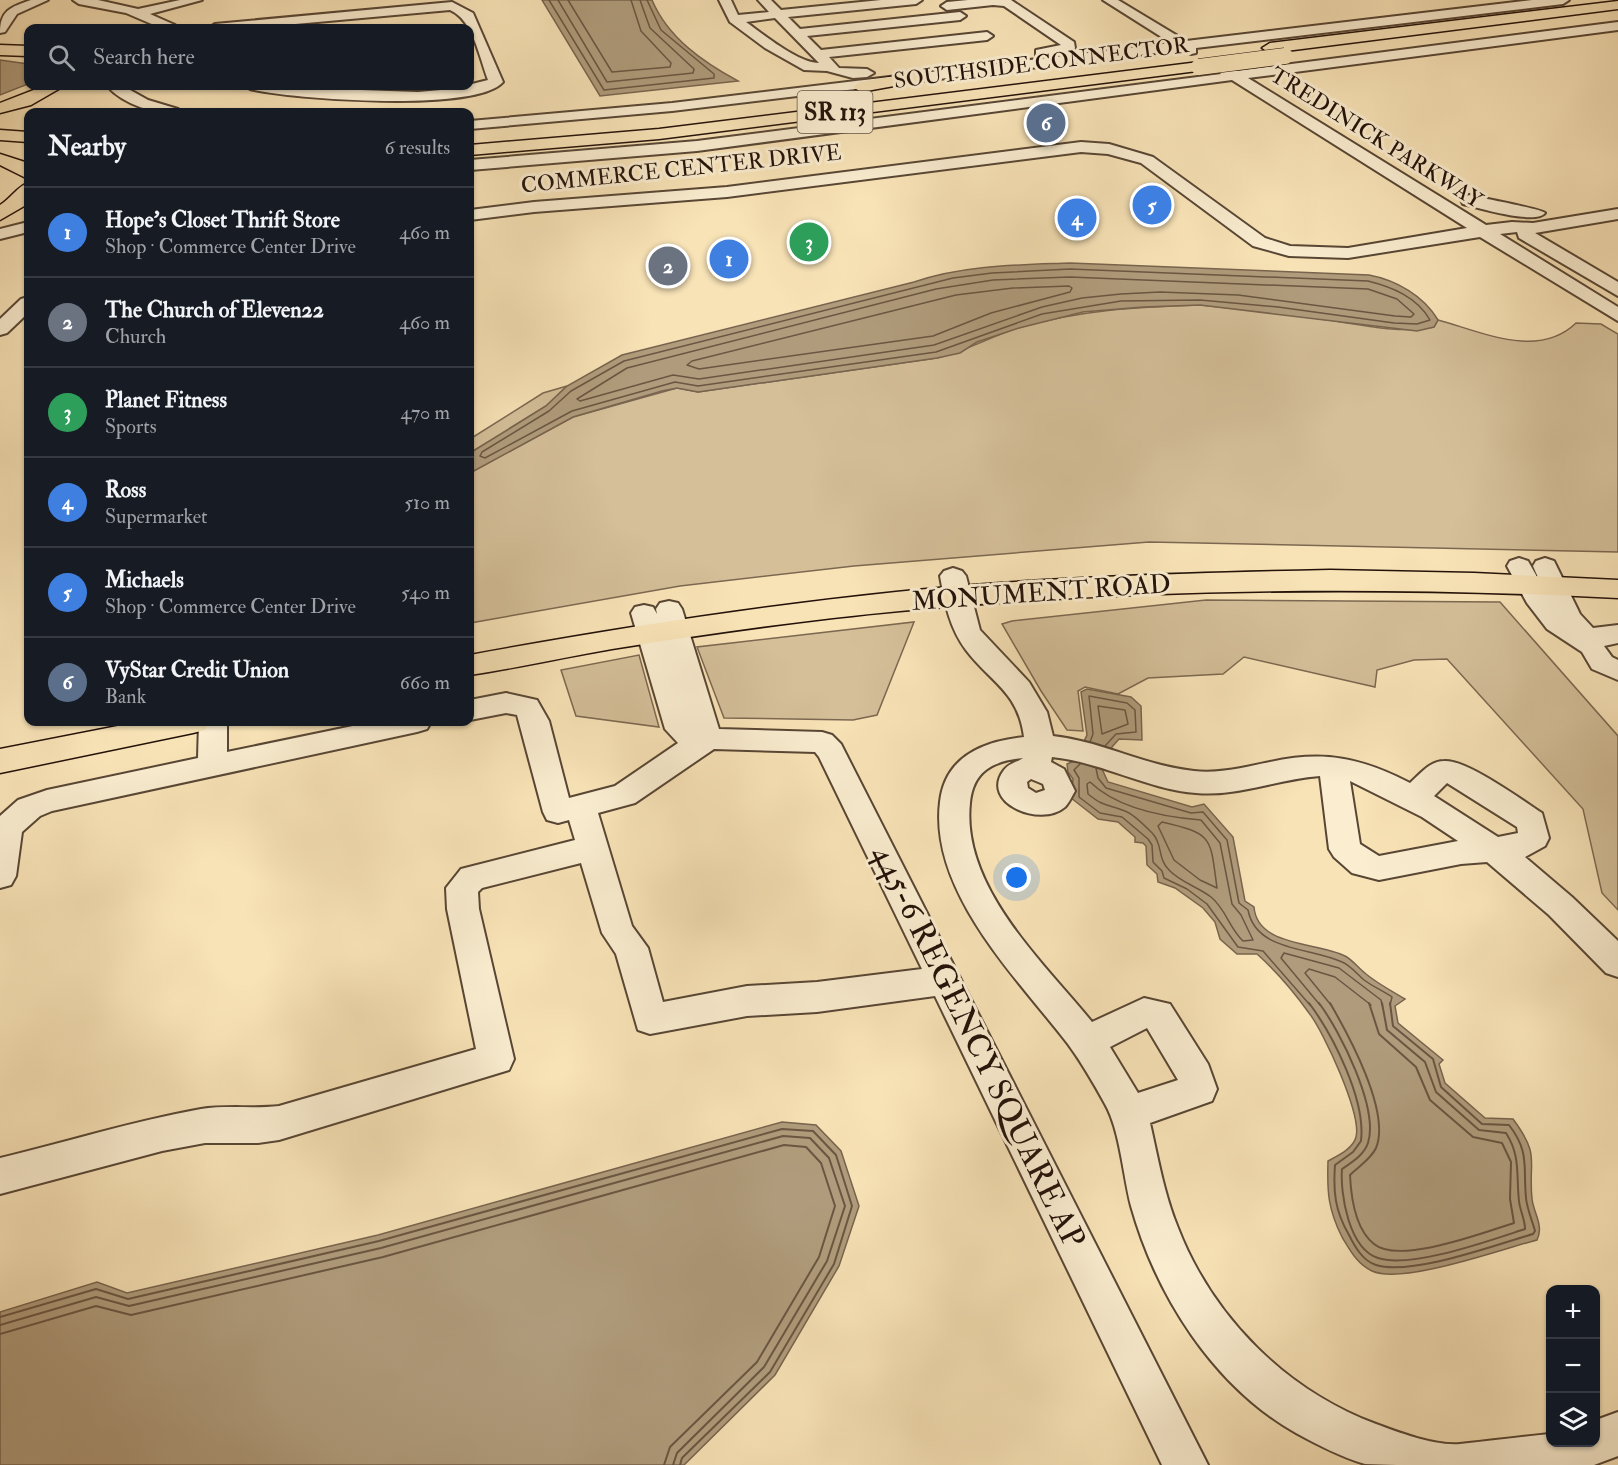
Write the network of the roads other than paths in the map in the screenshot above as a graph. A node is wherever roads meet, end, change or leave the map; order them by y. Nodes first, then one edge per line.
1 (42, 0) edge
2 (79, 0) edge
3 (111, 0) edge
4 (182, 0) edge
5 (196, 0) edge
6 (724, 0) edge
7 (764, 0) edge
8 (916, 0) edge
9 (1109, 0) edge
10 (1134, 0) edge
11 (1563, 0) edge
12 (1589, 0) edge
13 (942, 3) edge
14 (1618, 5) edge
15 (1510, 6) junction
16 (148, 11) junction
17 (779, 14) junction
18 (1618, 15) edge
19 (960, 16) junction
20 (735, 19) junction
21 (166, 24) edge
22 (256, 24) edge
23 (470, 24) edge
24 (1618, 26) edge
25 (0, 29) edge
26 (800, 33) junction
27 (474, 37) edge
28 (1206, 43) junction
29 (24, 46) edge
30 (1000, 46) junction
31 (0, 48) edge
32 (24, 51) edge
33 (819, 54) junction
34 (1190, 57) junction
35 (830, 67) junction
36 (1256, 71) junction
37 (1232, 75) junction
38 (921, 77) junction
39 (1285, 89) dead end
40 (48, 90) edge
41 (121, 90) edge
42 (273, 90) edge
43 (0, 108) edge
44 (160, 108) edge
45 (474, 125) edge
46 (0, 135) edge
47 (748, 137) junction
48 (24, 138) edge
49 (474, 138) edge
50 (474, 138) edge
51 (0, 147) edge
52 (24, 149) edge
53 (474, 150) edge
54 (474, 156) edge
55 (0, 159) edge
56 (474, 165) edge
57 (24, 169) edge
58 (1421, 192) junction
59 (24, 194) edge
60 (1618, 204) edge
61 (0, 214) edge
62 (1618, 214) edge
63 (474, 215) edge
64 (1564, 219) junction
65 (1512, 227) junction
66 (24, 228) edge
67 (1483, 231) junction
68 (0, 234) edge
69 (1407, 243) junction
70 (1348, 253) junction
71 (1566, 259) junction
72 (1535, 263) junction
73 (1618, 290) edge
74 (24, 307) edge
75 (1618, 315) edge
76 (1, 327) edge
77 (1618, 570) edge
78 (1537, 576) junction
79 (955, 586) junction
80 (1618, 590) edge
81 (659, 621) junction
82 (1601, 639) edge
83 (474, 642) edge
84 (474, 663) edge
85 (1616, 673) edge
86 (474, 709) edge
87 (64, 726) edge
88 (173, 726) edge
89 (213, 726) edge
90 (398, 726) edge
91 (0, 739) edge
92 (699, 743) junction
93 (1051, 754) junction
94 (0, 761) edge
95 (213, 764) junction
96 (1333, 767) junction
97 (1414, 798) junction
98 (570, 810) junction
99 (594, 848) junction
100 (1497, 851) junction
101 (0, 876) edge
102 (1618, 963) edge
103 (944, 981) junction
104 (1087, 1042) junction
105 (1129, 1113) junction
106 (0, 1176) edge
107 (1616, 1440) edge
108 (1186, 1465) edge
109 (1446, 1465) edge

1 - 25 street
2 - 16 street
3 - 16 street
4 - 16 street
5 - 16 street
6 - 20 street
7 - 17 street
8 - 17 street
9 - 34 street, TREDINICK PARKWAY
10 - 28 street, TREDINICK PARKWAY
11 - 15 street, SOUTHSIDE CONNECTOR
12 - 15 main road
13 - 19 street
13 - 30 street
14 - 34 main road, SOUTHSIDE CONNECTOR / SR 113
15 - 28 street, SOUTHSIDE CONNECTOR
16 - 21 street
17 - 20 street
17 - 26 street
18 - 34 main road, SOUTHSIDE CONNECTOR / SR 113, bridge
19 - 26 street
19 - 30 street
20 - 35 street
22 - 23 street
24 - 36 street
26 - 33 street
27 - 42 street
28 - 34 street, SOUTHSIDE CONNECTOR
28 - 36 street, TREDINICK PARKWAY
29 - 31 street
30 - 33 street
30 - 35 street
31 - 32 main road
33 - 35 street
34 - 37 street, TREDINICK PARKWAY
34 - 38 street
34 - 49 main road, SOUTHSIDE CONNECTOR / SR 113
34 - 53 main road, SOUTHSIDE CONNECTOR / SR 113
36 - 37 street
36 - 39 street, TREDINICK PARKWAY
37 - 47 street
37 - 58 street, TREDINICK PARKWAY
38 - 45 street
38 - 50 main road
40 - 43 main road
41 - 44 street
46 - 48 main road
47 - 54 main road
47 - 56 street
51 - 52 main road
55 - 57 main road
58 - 67 street, TREDINICK PARKWAY
58 - 69 street
59 - 61 main road
60 - 64 street, COMMERCE CENTER DRIVE
62 - 64 street, COMMERCE CENTER DRIVE
63 - 70 street, COMMERCE CENTER DRIVE
64 - 65 street, COMMERCE CENTER DRIVE
64 - 65 street, TREDINICK PARKWAY
64 - 71 street
65 - 67 street, COMMERCE CENTER DRIVE
65 - 71 street, TREDINICK PARKWAY
66 - 68 street
67 - 69 street, COMMERCE CENTER DRIVE
67 - 72 street, TREDINICK PARKWAY
69 - 70 street, COMMERCE CENTER DRIVE
70 - 72 street
71 - 73 street, TREDINICK PARKWAY
72 - 75 street, TREDINICK PARKWAY
74 - 76 street
77 - 78 main road, MONUMENT ROAD
78 - 79 main road, MONUMENT ROAD
78 - 80 main road, MONUMENT ROAD
78 - 82 street
79 - 81 main road, MONUMENT ROAD
79 - 93 street
81 - 83 main road, MONUMENT ROAD
81 - 84 main road, MONUMENT ROAD
81 - 92 street
82 - 85 street
86 - 98 street
87 - 91 main road
88 - 94 main road
89 - 95 street
90 - 95 street
92 - 98 street
92 - 103 street, 445-6 REGENCY SQUARE AP
93 - 96 street
93 - 104 street
95 - 101 street
96 - 97 street
96 - 100 street
97 - 100 street
97 - 100 street
98 - 99 street
99 - 103 street
99 - 106 street
100 - 102 street
103 - 108 street, 445-6 REGENCY SQUARE AP
104 - 105 street
104 - 105 street
105 - 109 street
107 - 109 street

